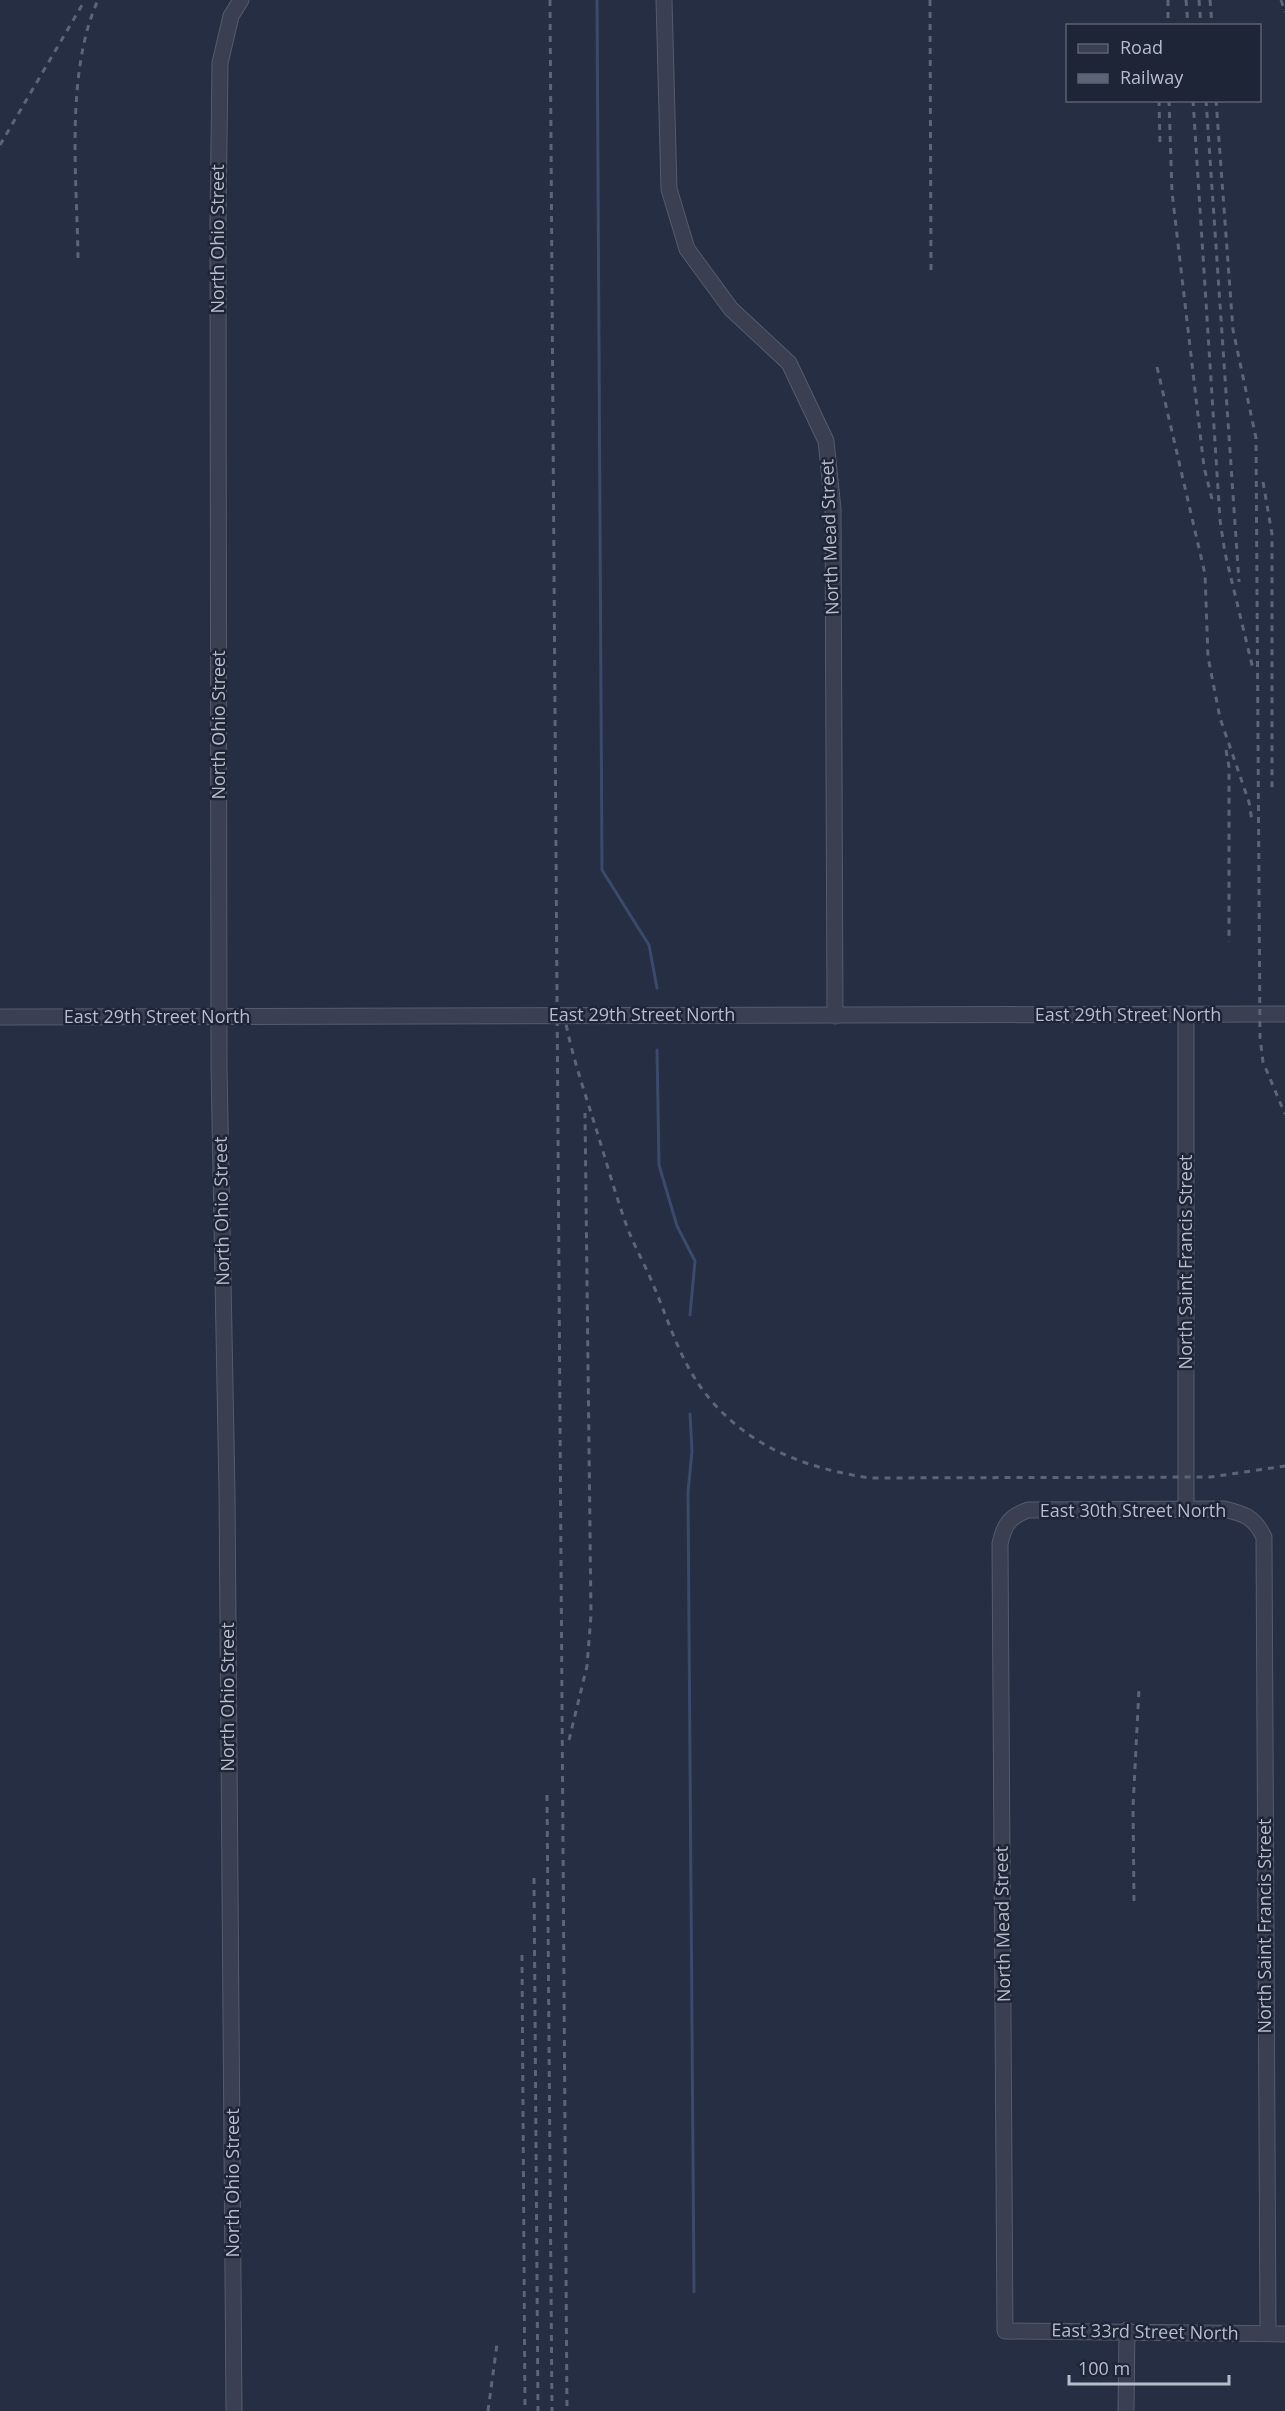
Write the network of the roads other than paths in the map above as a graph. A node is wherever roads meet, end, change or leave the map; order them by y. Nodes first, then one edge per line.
1 (664, 0) edge
2 (237, 6) edge
3 (1186, 1014) junction
4 (1285, 1014) edge
5 (835, 1016) junction
6 (0, 1017) edge
7 (219, 1017) junction
8 (1186, 1509) junction
9 (1010, 1520) joint
10 (1255, 1521) joint
11 (1127, 2330) junction
12 (1005, 2331) joint
13 (1268, 2333) junction
14 (1285, 2334) edge
15 (234, 2411) edge
16 (1126, 2411) edge

1 - 5 street, North Mead Street
2 - 7 street, North Ohio Street
3 - 4 street, East 29th Street North
3 - 5 street, East 29th Street North
3 - 8 street, North Saint Francis Street
5 - 7 street, East 29th Street North
6 - 7 street, East 29th Street North
7 - 15 street, North Ohio Street
8 - 9 street, East 30th Street North
8 - 10 street, East 30th Street North
9 - 12 street, North Mead Street
10 - 13 street, North Saint Francis Street
11 - 12 street, East 33rd Street North
11 - 13 street, East 33rd Street North
11 - 16 street
13 - 14 street, East 33rd Street North

